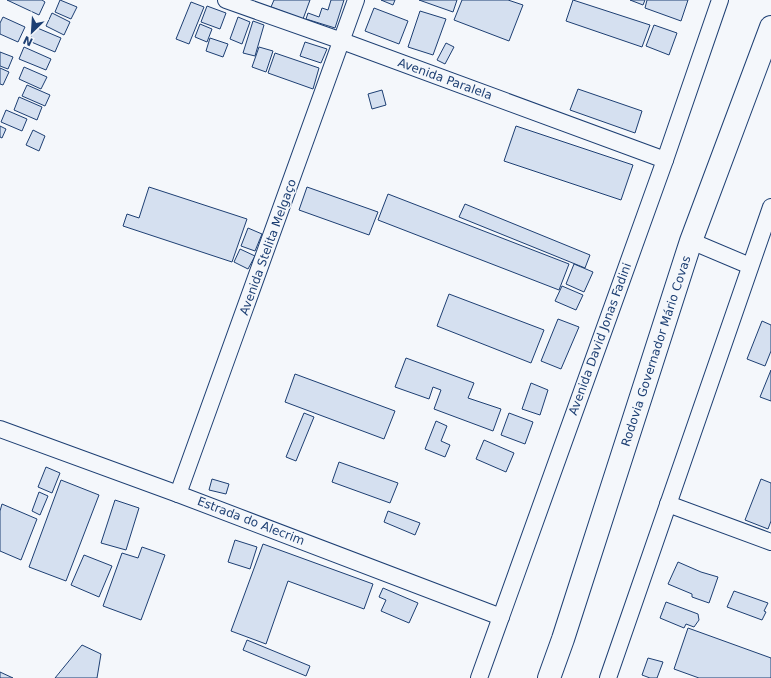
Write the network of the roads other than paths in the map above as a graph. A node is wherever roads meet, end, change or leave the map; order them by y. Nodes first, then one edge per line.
1 (226, 0) edge
2 (356, 0) edge
3 (720, 0) edge
4 (771, 27) edge
5 (342, 41) junction
6 (665, 160) junction
7 (771, 207) edge
8 (768, 224) edge
9 (691, 241) junction
10 (750, 266) junction
11 (0, 428) edge
12 (178, 494) junction
13 (668, 504) junction
14 (771, 542) edge
15 (501, 617) junction
16 (479, 678) edge
17 (550, 678) edge
18 (608, 678) edge

1 - 5 street, Avenida Paralela
2 - 5 street, Avenida Stelita Melgaço
3 - 6 street, Avenida David Jonas Fadini
4 - 9 highway, Rodovia Governador Mário Covas
5 - 6 street, Avenida Paralela
5 - 12 street, Avenida Stelita Melgaço
6 - 15 street, Avenida David Jonas Fadini
7 - 8 street
8 - 10 street
9 - 10 street
9 - 17 highway, Rodovia Governador Mário Covas
10 - 13 street
11 - 12 street, Estrada do Alecrim
12 - 15 street, Estrada do Alecrim
13 - 14 street
13 - 18 street
15 - 16 street, Avenida David Jonas Fadini

